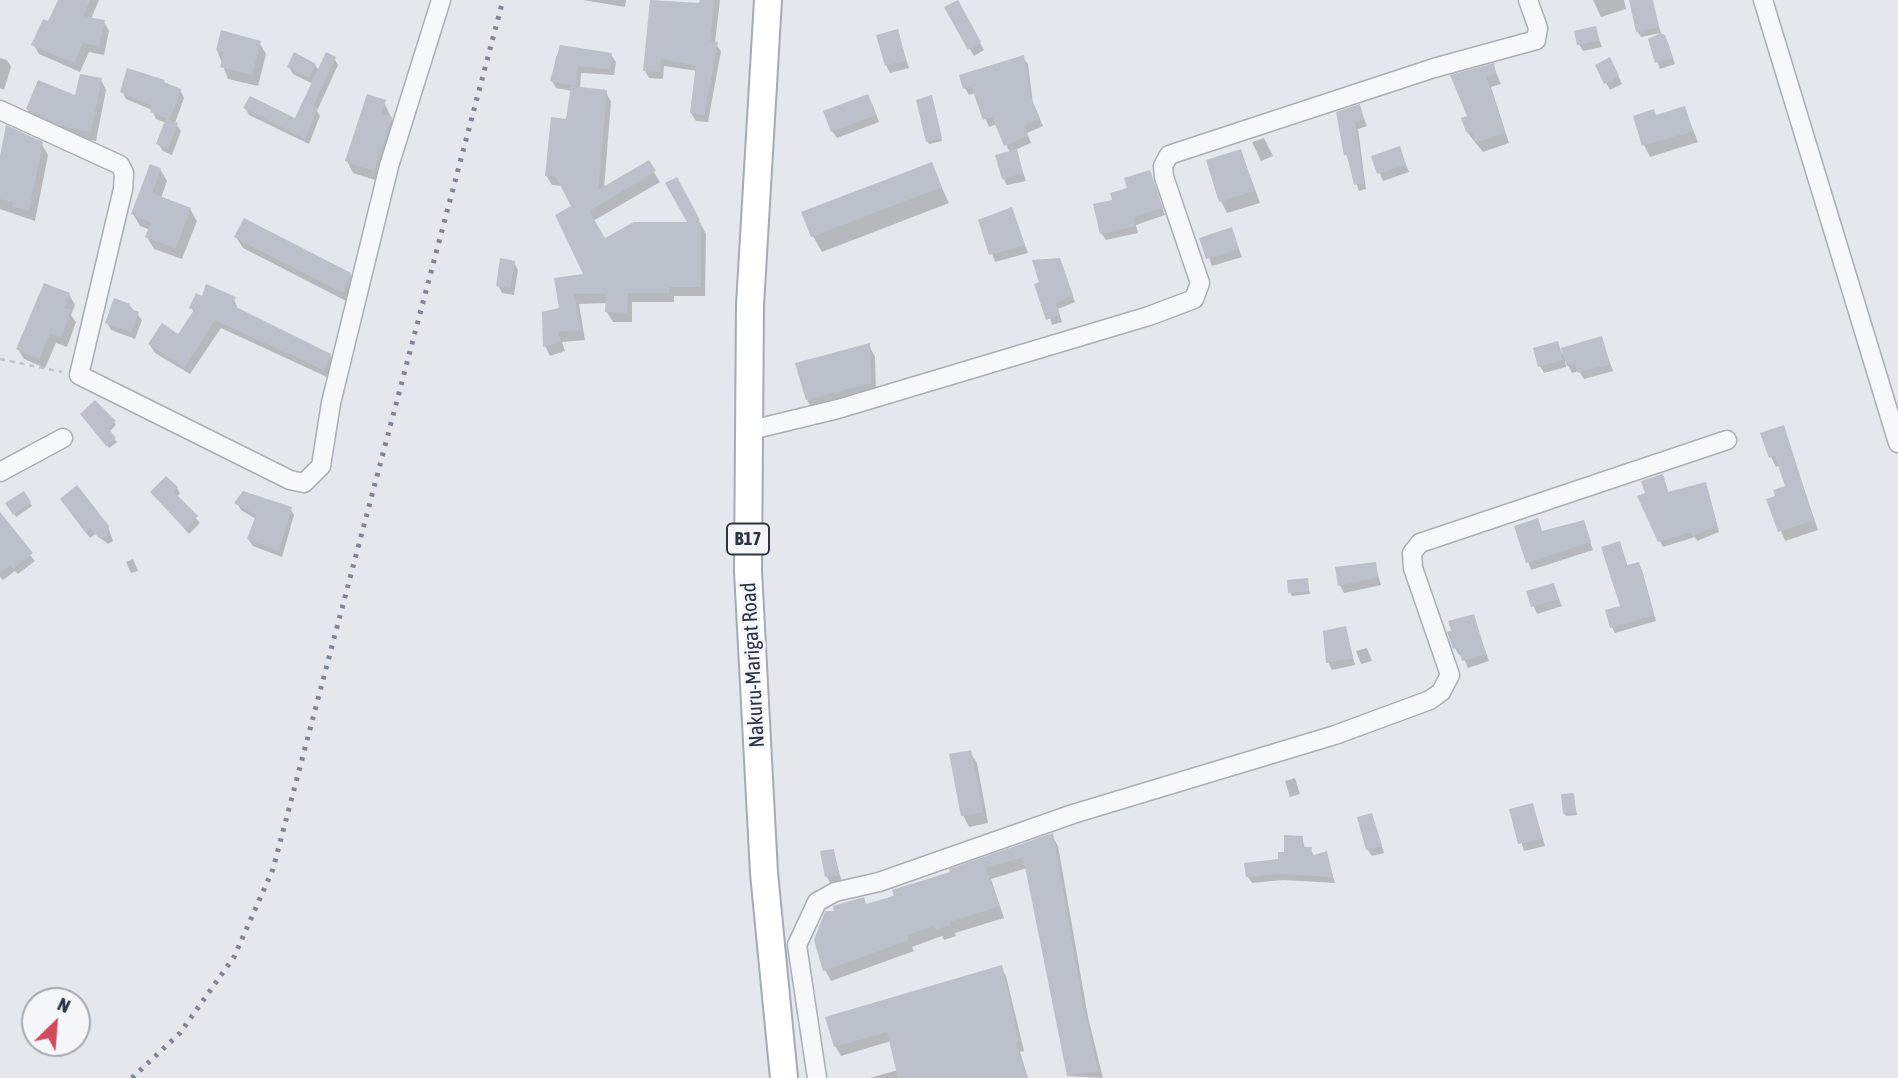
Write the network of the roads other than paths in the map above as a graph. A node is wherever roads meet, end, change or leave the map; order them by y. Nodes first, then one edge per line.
1 (440, 0) edge
2 (768, 0) edge
3 (1528, 0) edge
4 (1763, 0) edge
5 (0, 110) edge
6 (747, 431) junction
7 (63, 438) dead end
8 (1727, 440) dead end
9 (1898, 443) edge
10 (0, 472) edge
11 (784, 1078) edge
12 (817, 1078) edge

1 - 5 street
2 - 6 main road, Nakuru-Marigat Road / B17
3 - 6 street
4 - 9 street
6 - 11 main road, Nakuru-Marigat Road / B17
7 - 10 street
8 - 12 street

